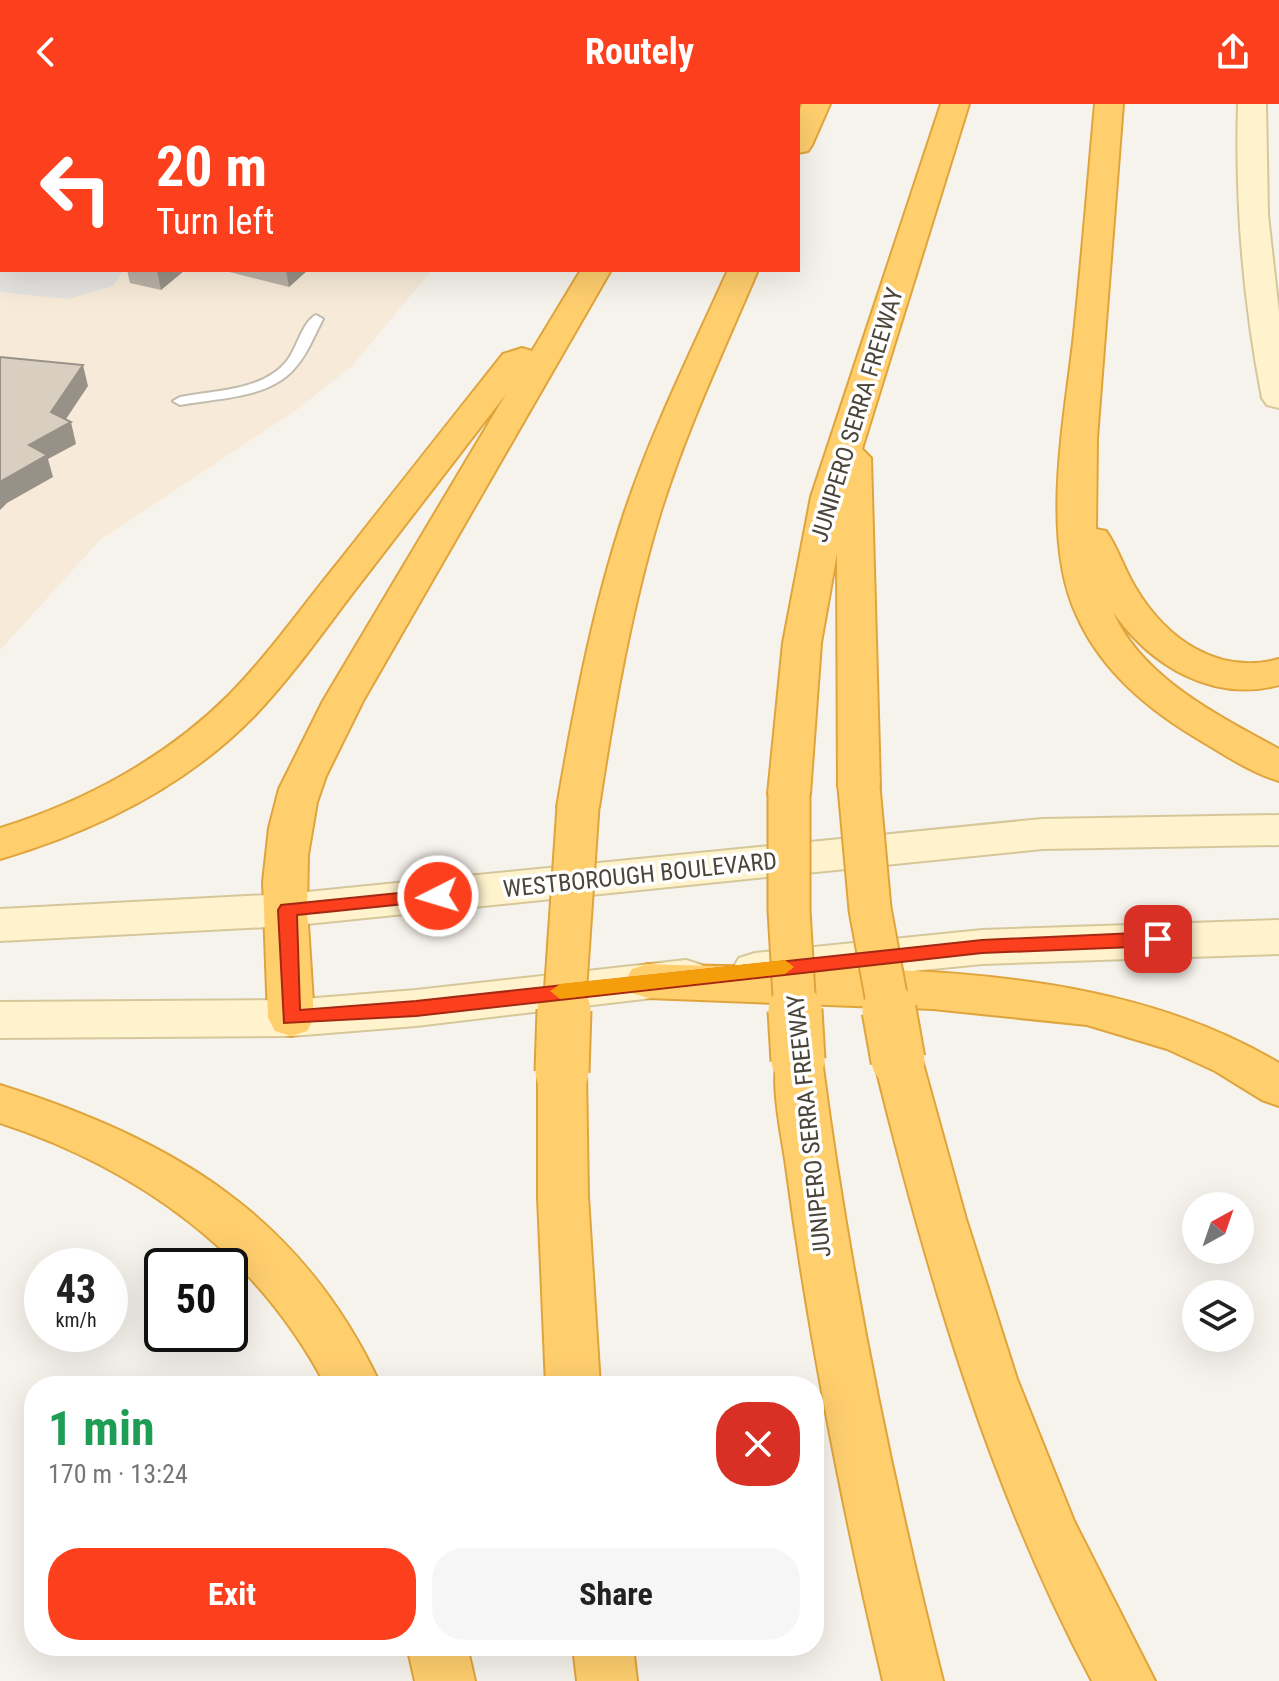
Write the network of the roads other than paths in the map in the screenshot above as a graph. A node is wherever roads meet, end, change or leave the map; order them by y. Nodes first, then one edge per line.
1 (816, 104) edge
2 (955, 104) edge
3 (1109, 104) edge
4 (1252, 104) edge
5 (800, 140) edge
6 (595, 272) edge
7 (742, 272) edge
8 (316, 319) dead end
9 (552, 342) junction
10 (1279, 398) edge
11 (180, 401) dead end
12 (854, 412) junction
13 (1079, 471) junction
14 (1279, 672) edge
15 (1279, 767) edge
16 (1279, 830) edge
17 (0, 844) edge
18 (287, 910) junction
19 (0, 925) edge
20 (1279, 937) edge
21 (648, 981) junction
22 (291, 1018) junction
23 (0, 1020) edge
24 (1279, 1087) edge
25 (0, 1104) edge
26 (348, 1376) edge
27 (572, 1376) edge
28 (439, 1656) edge
29 (604, 1656) edge
30 (445, 1681) edge
31 (607, 1681) edge
32 (913, 1681) edge
33 (1125, 1681) edge

1 - 5 highway
2 - 12 highway, JUNIPERO SERRA FREEWAY
3 - 13 highway
4 - 10 main road
6 - 9 highway
7 - 27 highway, bridge
8 - 11 lane
9 - 17 highway
9 - 18 highway
12 - 32 highway, JUNIPERO SERRA FREEWAY, bridge
12 - 33 highway, bridge
13 - 14 highway
13 - 15 highway
16 - 18 main road, WESTBOROUGH BOULEVARD
18 - 19 main road, WESTBOROUGH BOULEVARD
18 - 22 highway
20 - 21 main road
21 - 22 main road
21 - 24 highway
22 - 23 main road
25 - 26 highway
28 - 30 highway
29 - 31 highway

